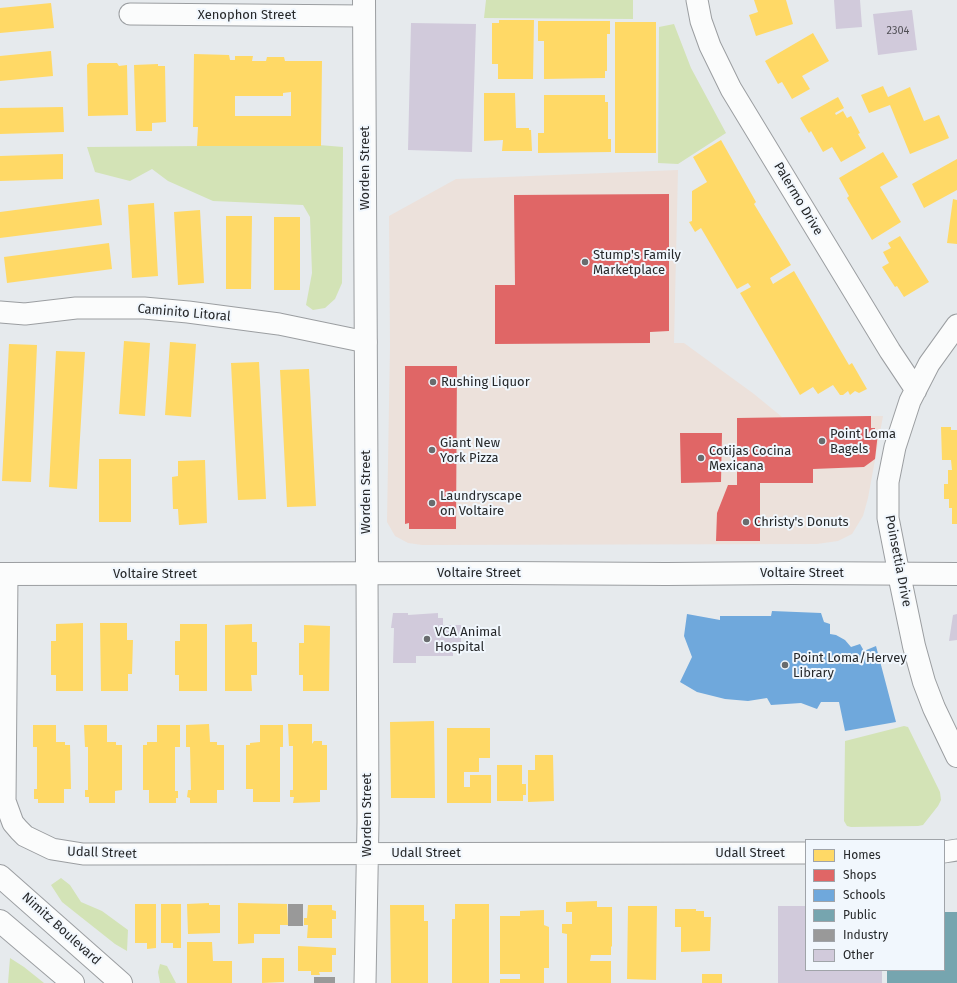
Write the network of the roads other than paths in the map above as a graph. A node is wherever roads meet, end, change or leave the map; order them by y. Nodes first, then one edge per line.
1 (696, 0) edge
2 (364, 8) edge
3 (130, 14) dead end
4 (0, 312) edge
5 (957, 326) edge
6 (366, 342) junction
7 (916, 390) junction
8 (366, 573) junction
9 (4, 574) edge
10 (899, 574) junction
11 (957, 574) edge
12 (957, 756) edge
13 (957, 850) edge
14 (945, 852) edge
15 (368, 853) junction
16 (805, 853) edge
17 (0, 876) edge
18 (0, 921) edge
19 (73, 983) edge
20 (121, 983) edge
21 (366, 983) edge

1 - 7 street, Palermo Drive
2 - 3 street, Xenophon Street
2 - 6 main road, Worden Street
4 - 6 street, Caminito Litoral
5 - 7 street, Poinsettia Drive
6 - 8 main road, Worden Street
7 - 10 street, Poinsettia Drive
8 - 9 main road, Voltaire Street
8 - 10 main road, Voltaire Street
8 - 15 street, Worden Street
9 - 15 street, Udall Street
10 - 11 main road, Voltaire Street
10 - 12 main road, Poinsettia Drive
13 - 14 street
15 - 16 street, Udall Street
15 - 21 street, Worden Street
17 - 20 main road, Nimitz Boulevard
18 - 19 main road

